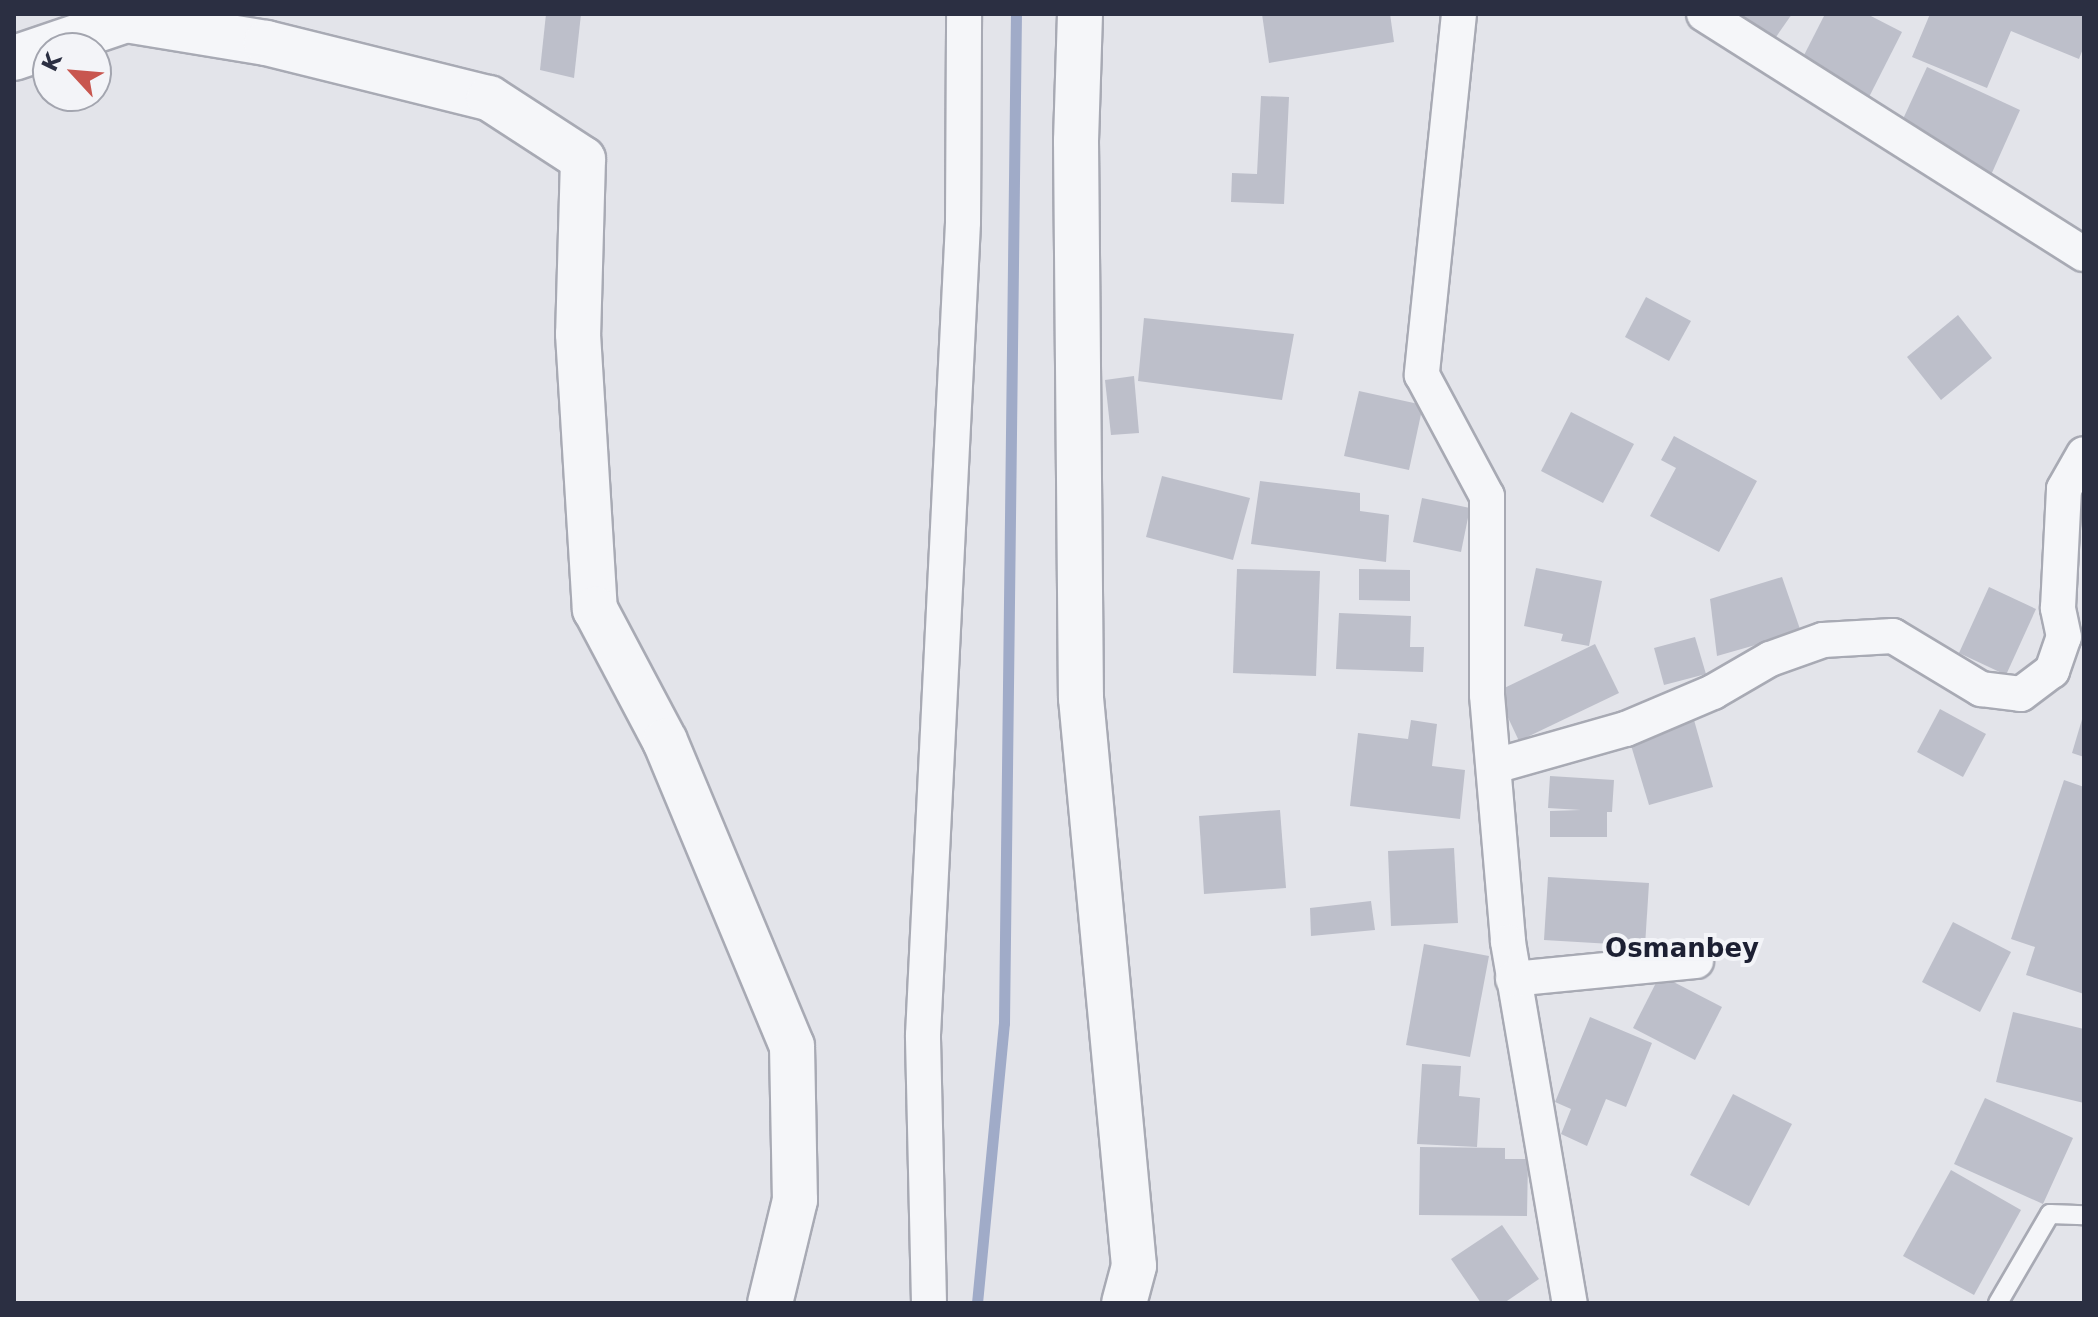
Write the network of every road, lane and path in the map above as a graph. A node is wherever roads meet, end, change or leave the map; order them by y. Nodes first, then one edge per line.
1 (964, 14) edge
2 (1080, 14) edge
3 (1459, 14) edge
4 (1704, 14) edge
5 (14, 58) edge
6 (2084, 254) edge
7 (2084, 454) edge
8 (2074, 640) edge
9 (1495, 766) junction
10 (1696, 961) dead end
11 (1513, 979) junction
12 (2084, 1215) edge
13 (770, 1303) edge
14 (929, 1303) edge
15 (1124, 1303) edge
16 (1570, 1303) edge
17 (1998, 1303) edge

1 - 14 street
2 - 15 street
3 - 9 street
4 - 6 street
5 - 13 street
7 - 8 street
8 - 9 street
9 - 11 street
10 - 11 street
11 - 16 street
12 - 17 lane

